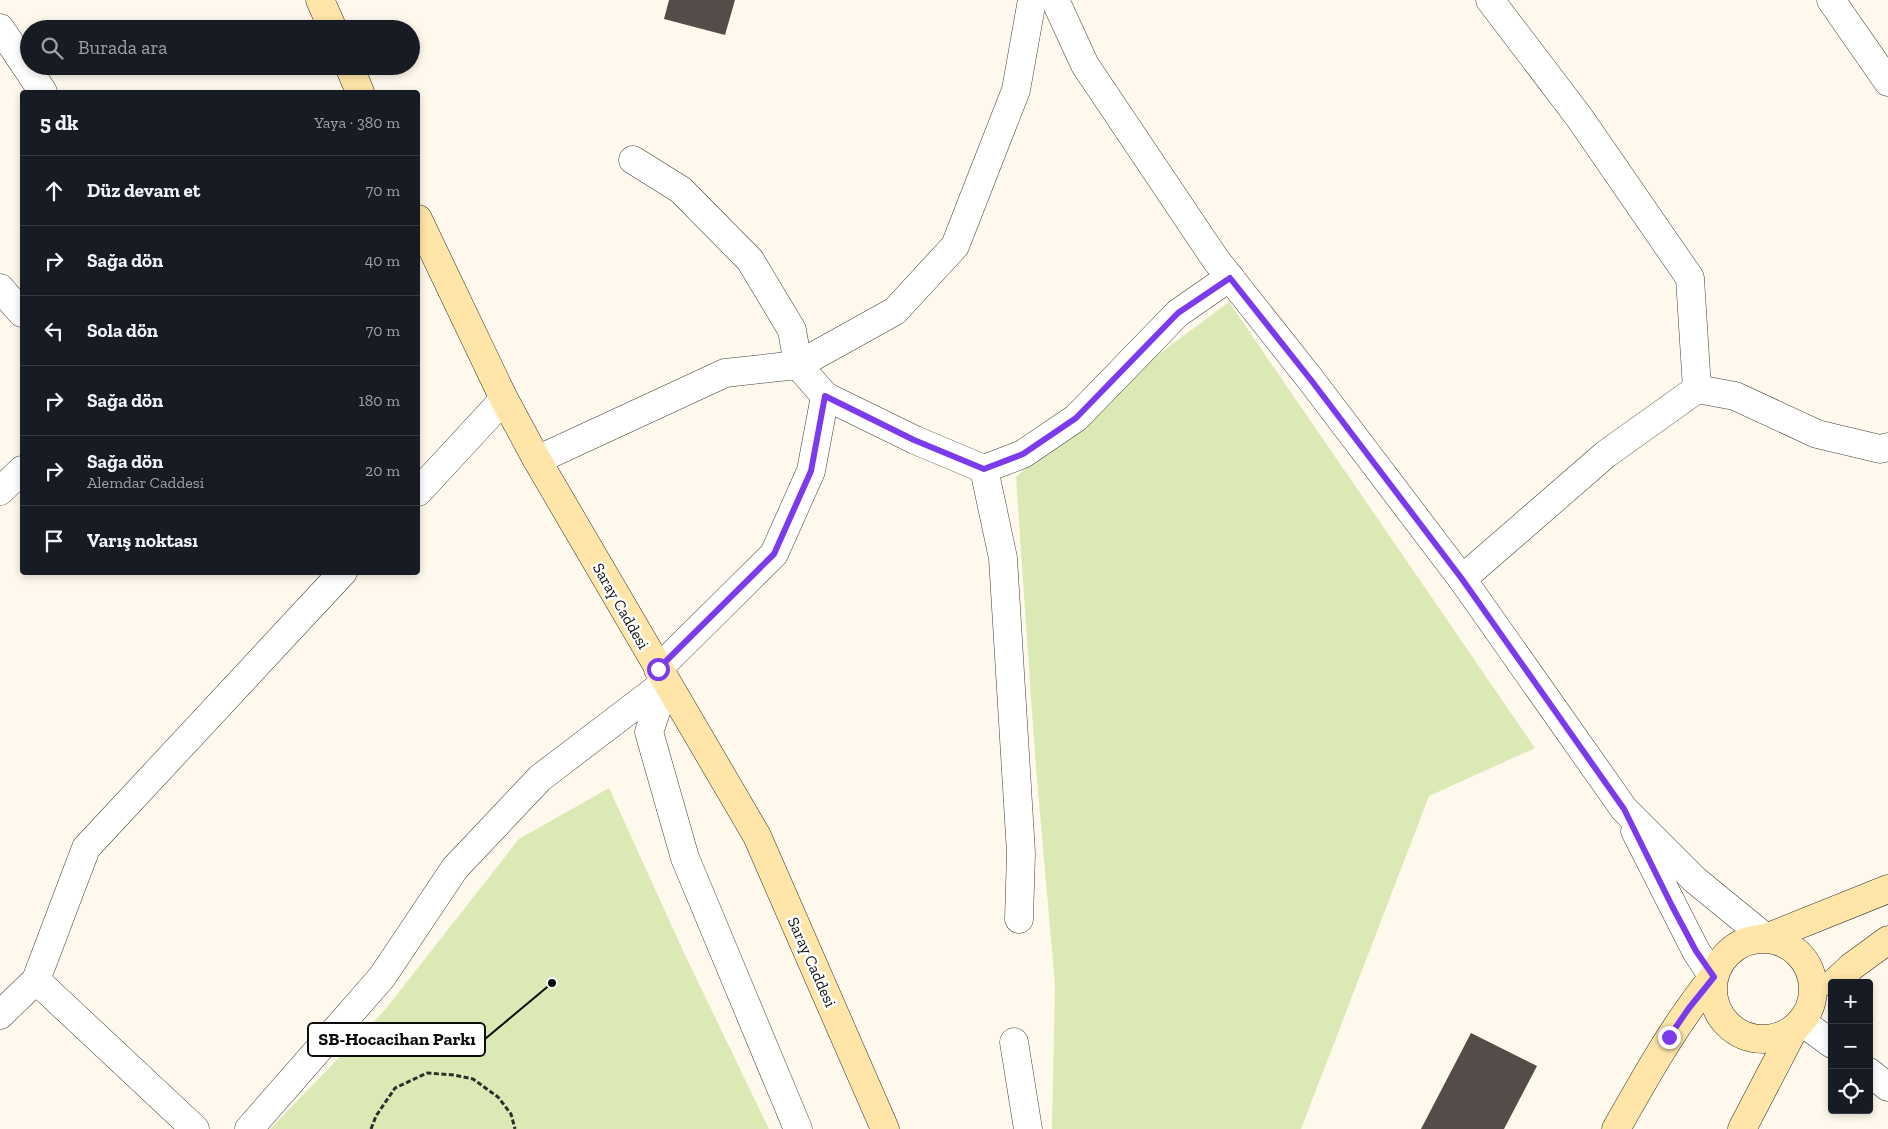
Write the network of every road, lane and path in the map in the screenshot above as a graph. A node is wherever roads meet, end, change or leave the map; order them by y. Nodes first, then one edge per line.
1 (320, 0) edge
2 (1032, 0) edge
3 (1056, 0) edge
4 (1490, 0) edge
5 (1831, 0) edge
6 (329, 20) edge
7 (0, 28) edge
8 (20, 58) edge
9 (32, 75) edge
10 (353, 75) edge
11 (1888, 82) edge
12 (42, 90) edge
13 (359, 90) edge
14 (633, 160) dead end
15 (420, 223) edge
16 (1230, 278) junction
17 (0, 288) edge
18 (20, 311) edge
19 (798, 365) junction
20 (1697, 389) junction
21 (825, 396) junction
22 (504, 399) junction
23 (1888, 447) edge
24 (537, 460) junction
25 (984, 469) junction
26 (20, 472) edge
27 (420, 490) edge
28 (0, 491) edge
29 (340, 575) edge
30 (1462, 579) junction
31 (662, 675) junction
32 (1624, 809) junction
33 (1888, 889) edge
34 (1019, 919) dead end
35 (1766, 938) junction
36 (1888, 940) edge
37 (1714, 977) junction
38 (1838, 979) edge
39 (36, 980) junction
40 (1828, 990) edge
41 (0, 1014) edge
42 (1801, 1021) junction
43 (1828, 1041) edge
44 (1014, 1042) dead end
45 (1873, 1075) edge
46 (1888, 1087) edge
47 (195, 1129) edge
48 (249, 1129) edge
49 (371, 1129) edge
50 (515, 1129) edge
51 (798, 1129) edge
52 (885, 1129) edge
53 (1028, 1129) edge
54 (1616, 1129) edge
55 (1742, 1129) edge

1 - 6 street
2 - 19 street
3 - 16 street
4 - 20 street
5 - 11 street
7 - 8 street
9 - 12 street
10 - 13 street
14 - 19 street
15 - 22 street, Saray Caddesi
16 - 25 street
16 - 30 street
17 - 18 street
19 - 21 street
19 - 24 street
20 - 23 street
20 - 30 street
21 - 25 street
21 - 31 street
22 - 24 street, Saray Caddesi
22 - 27 street
24 - 31 street, Saray Caddesi
25 - 34 street
26 - 28 street
29 - 39 street
30 - 32 street
31 - 48 street
31 - 51 street
31 - 52 street, Saray Caddesi
32 - 35 street
32 - 37 street
33 - 35 street
35 - 37 street
35 - 42 street
36 - 38 street
37 - 42 street
37 - 54 street
39 - 41 street
39 - 47 street
40 - 42 street
42 - 43 street
42 - 55 street
44 - 53 street
45 - 46 street
49 - 50 path

